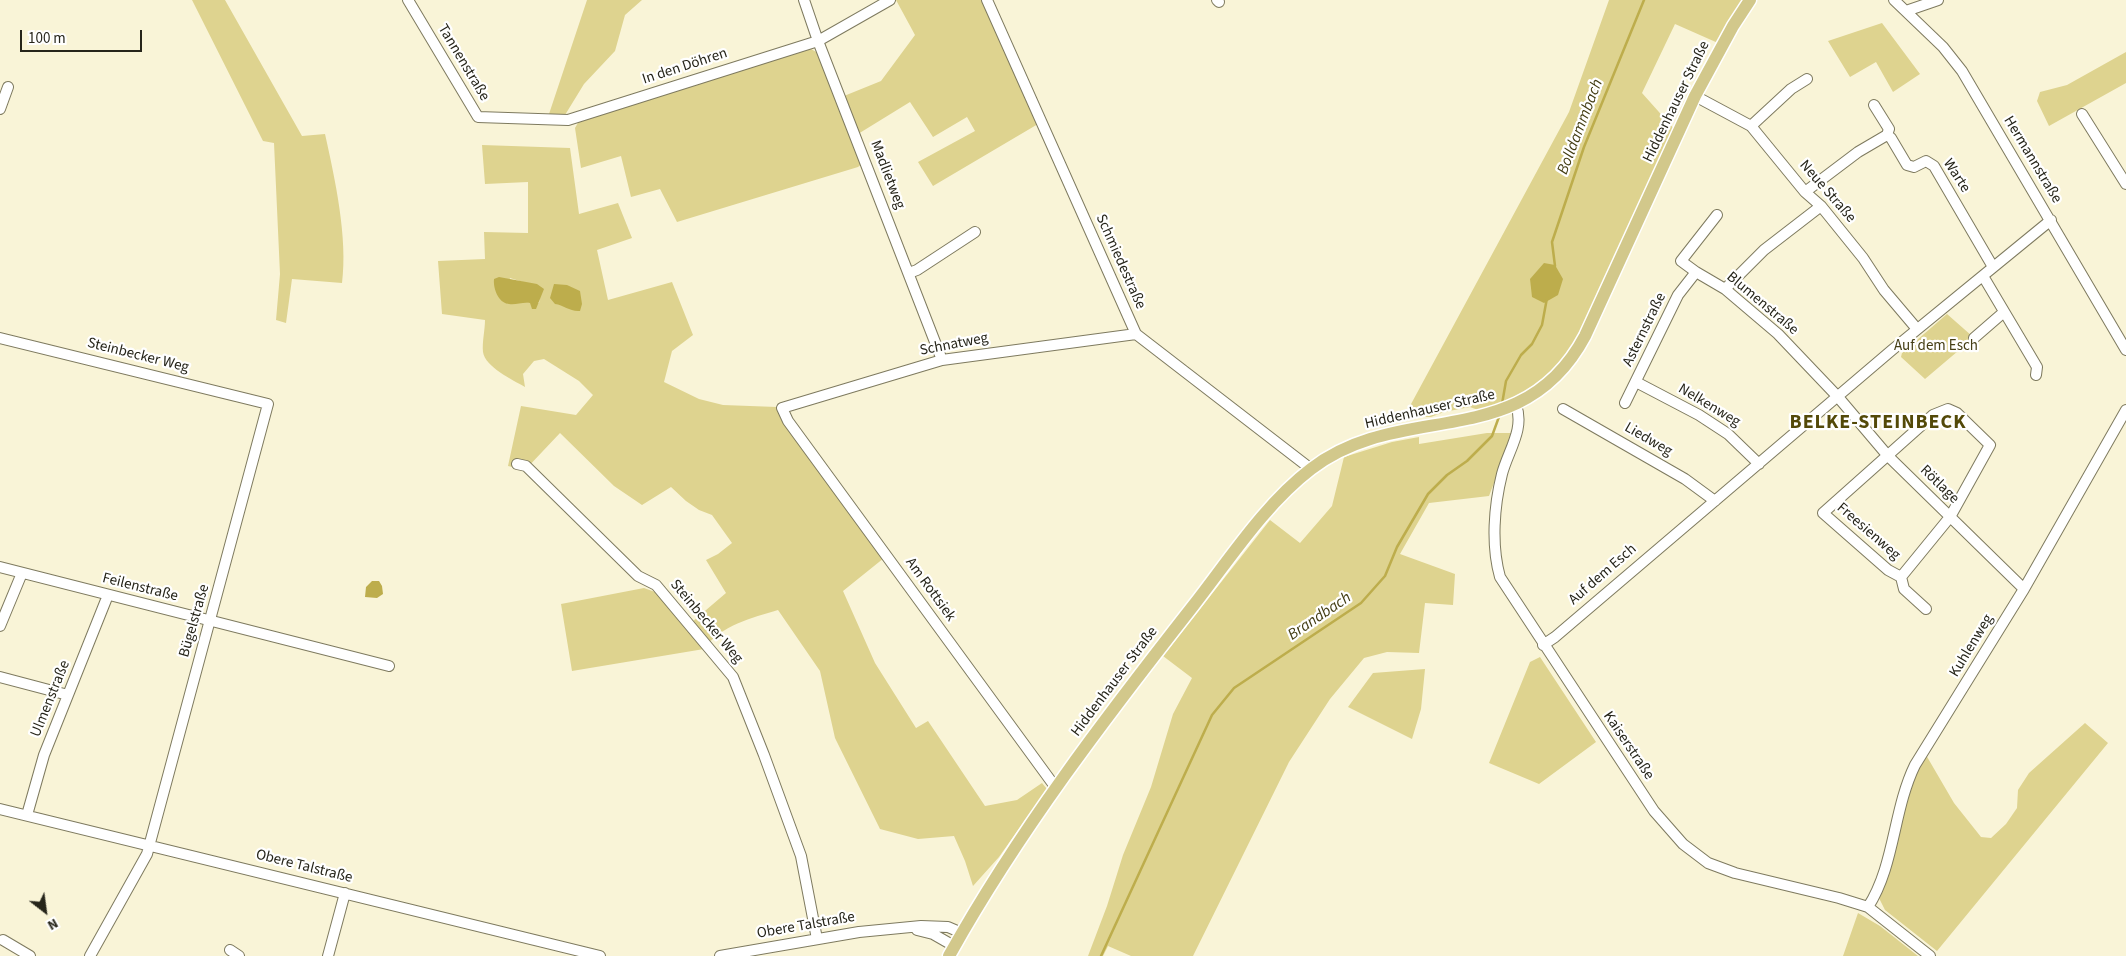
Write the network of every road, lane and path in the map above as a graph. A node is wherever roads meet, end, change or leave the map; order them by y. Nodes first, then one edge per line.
1 (408, 0) edge
2 (804, 0) edge
3 (890, 0) edge
4 (987, 0) edge
5 (1750, 0) edge
6 (1894, 0) edge
7 (1938, 0) edge
8 (1906, 12) junction
9 (818, 41) junction
10 (1807, 79) dead end
11 (8, 88) dead end
12 (1695, 96) junction
13 (1874, 105) dead end
14 (0, 109) edge
15 (2082, 114) dead end
16 (478, 117) joint
17 (1751, 126) junction
18 (1887, 135) junction
19 (2126, 184) edge
20 (1805, 192) junction
21 (1821, 206) junction
22 (1717, 215) dead end
23 (2051, 220) junction
24 (976, 232) dead end
25 (1993, 267) junction
26 (1696, 272) junction
27 (909, 273) junction
28 (1982, 276) junction
29 (1725, 288) junction
30 (2004, 312) junction
31 (1917, 329) junction
32 (1136, 334) junction
33 (0, 338) edge
34 (1974, 338) dead end
35 (2126, 350) edge
36 (942, 360) junction
37 (2036, 375) dead end
38 (1636, 382) junction
39 (1838, 397) junction
40 (1625, 403) dead end
41 (268, 404) joint
42 (1512, 406) junction
43 (782, 408) joint
44 (1563, 409) dead end
45 (2126, 410) edge
46 (1888, 456) junction
47 (517, 464) dead end
48 (1759, 464) junction
49 (1311, 469) junction
50 (1715, 501) junction
51 (1950, 517) junction
52 (0, 567) edge
53 (22, 572) junction
54 (1901, 577) junction
55 (2024, 589) junction
56 (108, 595) junction
57 (1926, 609) dead end
58 (210, 621) junction
59 (0, 626) edge
60 (1543, 645) junction
61 (389, 666) dead end
62 (0, 677) edge
63 (68, 695) junction
64 (1056, 788) junction
65 (0, 809) edge
66 (27, 815) junction
67 (150, 845) junction
68 (345, 893) junction
69 (1868, 907) junction
70 (896, 928) junction
71 (962, 933) junction
72 (818, 939) junction
73 (2, 940) dead end
74 (230, 950) dead end
75 (952, 951) edge
76 (30, 956) edge
77 (90, 956) edge
78 (239, 956) edge
79 (328, 956) edge
80 (600, 956) edge
81 (720, 956) edge
82 (1930, 956) edge

1 - 16 street, Tannenstraße
2 - 9 street, Madlietweg
3 - 9 street, In den Döhren
4 - 32 street, Schmiedestraße
5 - 12 main road, Hiddenhauser Straße
6 - 8 street, Hermannstraße
7 - 8 street
8 - 23 street, Hermannstraße
9 - 16 street, In den Döhren
9 - 27 street, Madlietweg
10 - 17 street
11 - 14 street
12 - 17 street, Neue Straße
12 - 42 main road, Hiddenhauser Straße
13 - 18 street
15 - 19 street
17 - 20 street, Neue Straße
18 - 20 street
18 - 25 street, Warte
20 - 21 street, Neue Straße
21 - 29 street
21 - 31 street, Neue Straße
22 - 26 street, Blumenstraße
23 - 25 street, Auf dem Esch
23 - 35 street, Hermannstraße
24 - 27 street
25 - 28 street, Auf dem Esch
26 - 29 street, Blumenstraße
26 - 38 street, Asternstraße
27 - 36 street, Madlietweg
28 - 30 street
28 - 31 street, Auf dem Esch
29 - 39 street, Blumenstraße
30 - 34 street
30 - 37 street
31 - 39 street, Auf dem Esch
32 - 36 street, Schnatweg
32 - 49 street, Schmiedestraße
33 - 41 street, Steinbecker Weg
36 - 43 street, Schnatweg
38 - 40 street, Asternstraße
38 - 48 street, Nelkenweg
39 - 46 street, Rötlage
39 - 48 street, Auf dem Esch
41 - 58 street, Bügelstraße
42 - 49 main road, Hiddenhauser Straße
42 - 60 street, Kaiserstraße
43 - 64 street, Am Rottsiek
44 - 50 street, Liedweg
45 - 55 street, Kuhlenweg
46 - 51 street, Rötlage
46 - 51 street, Freesienweg
46 - 54 street, Freesienweg
47 - 72 street, Steinbecker Weg
48 - 50 street, Auf dem Esch
49 - 64 main road, Hiddenhauser Straße
50 - 60 street, Auf dem Esch
51 - 54 street, Freesienweg
51 - 55 street, Rötlage
52 - 53 street, Feilenstraße
53 - 56 street, Feilenstraße
53 - 59 street
54 - 57 street
55 - 69 street, Kuhlenweg
56 - 58 street, Feilenstraße
56 - 63 street, Ulmenstraße
58 - 61 street, Feilenstraße
58 - 67 street, Bügelstraße
60 - 69 street, Kaiserstraße
62 - 63 street
63 - 66 street, Ulmenstraße
64 - 71 main road, Hiddenhauser Straße
65 - 66 street, Obere Talstraße
66 - 67 street, Obere Talstraße
67 - 68 street, Obere Talstraße
67 - 77 street, Bügelstraße
68 - 79 street
68 - 80 street, Obere Talstraße
69 - 82 street, Kaiserstraße
70 - 71 street, Obere Talstraße
70 - 72 street, Obere Talstraße
70 - 75 street, Obere Talstraße
71 - 75 main road, Hiddenhauser Straße
72 - 81 street, Obere Talstraße
73 - 76 street
74 - 78 street

